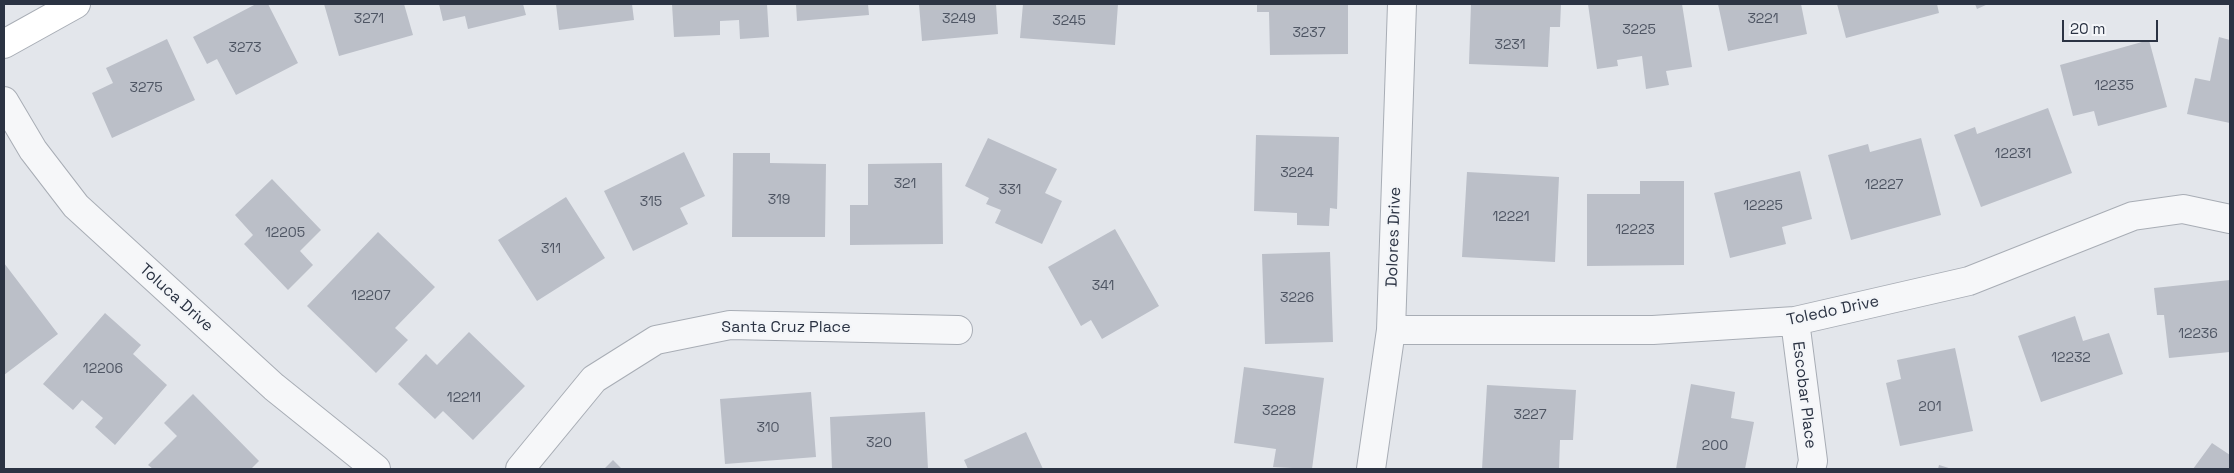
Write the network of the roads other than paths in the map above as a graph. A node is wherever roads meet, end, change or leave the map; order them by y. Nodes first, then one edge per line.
1 (76, 4) edge
2 (1402, 4) edge
3 (4, 44) edge
4 (4, 101) edge
5 (2230, 219) edge
6 (1795, 321) junction
7 (958, 330) dead end
8 (1391, 330) junction
9 (376, 469) edge
10 (520, 469) edge
11 (1371, 469) edge
12 (1811, 469) edge

1 - 3 street
2 - 8 street, Dolores Drive
4 - 9 street, Toluca Drive
5 - 6 street, Toledo Drive
6 - 8 street, Toledo Drive
6 - 12 street, Escobar Place
7 - 10 street, Santa Cruz Place
8 - 11 street, Dolores Drive

